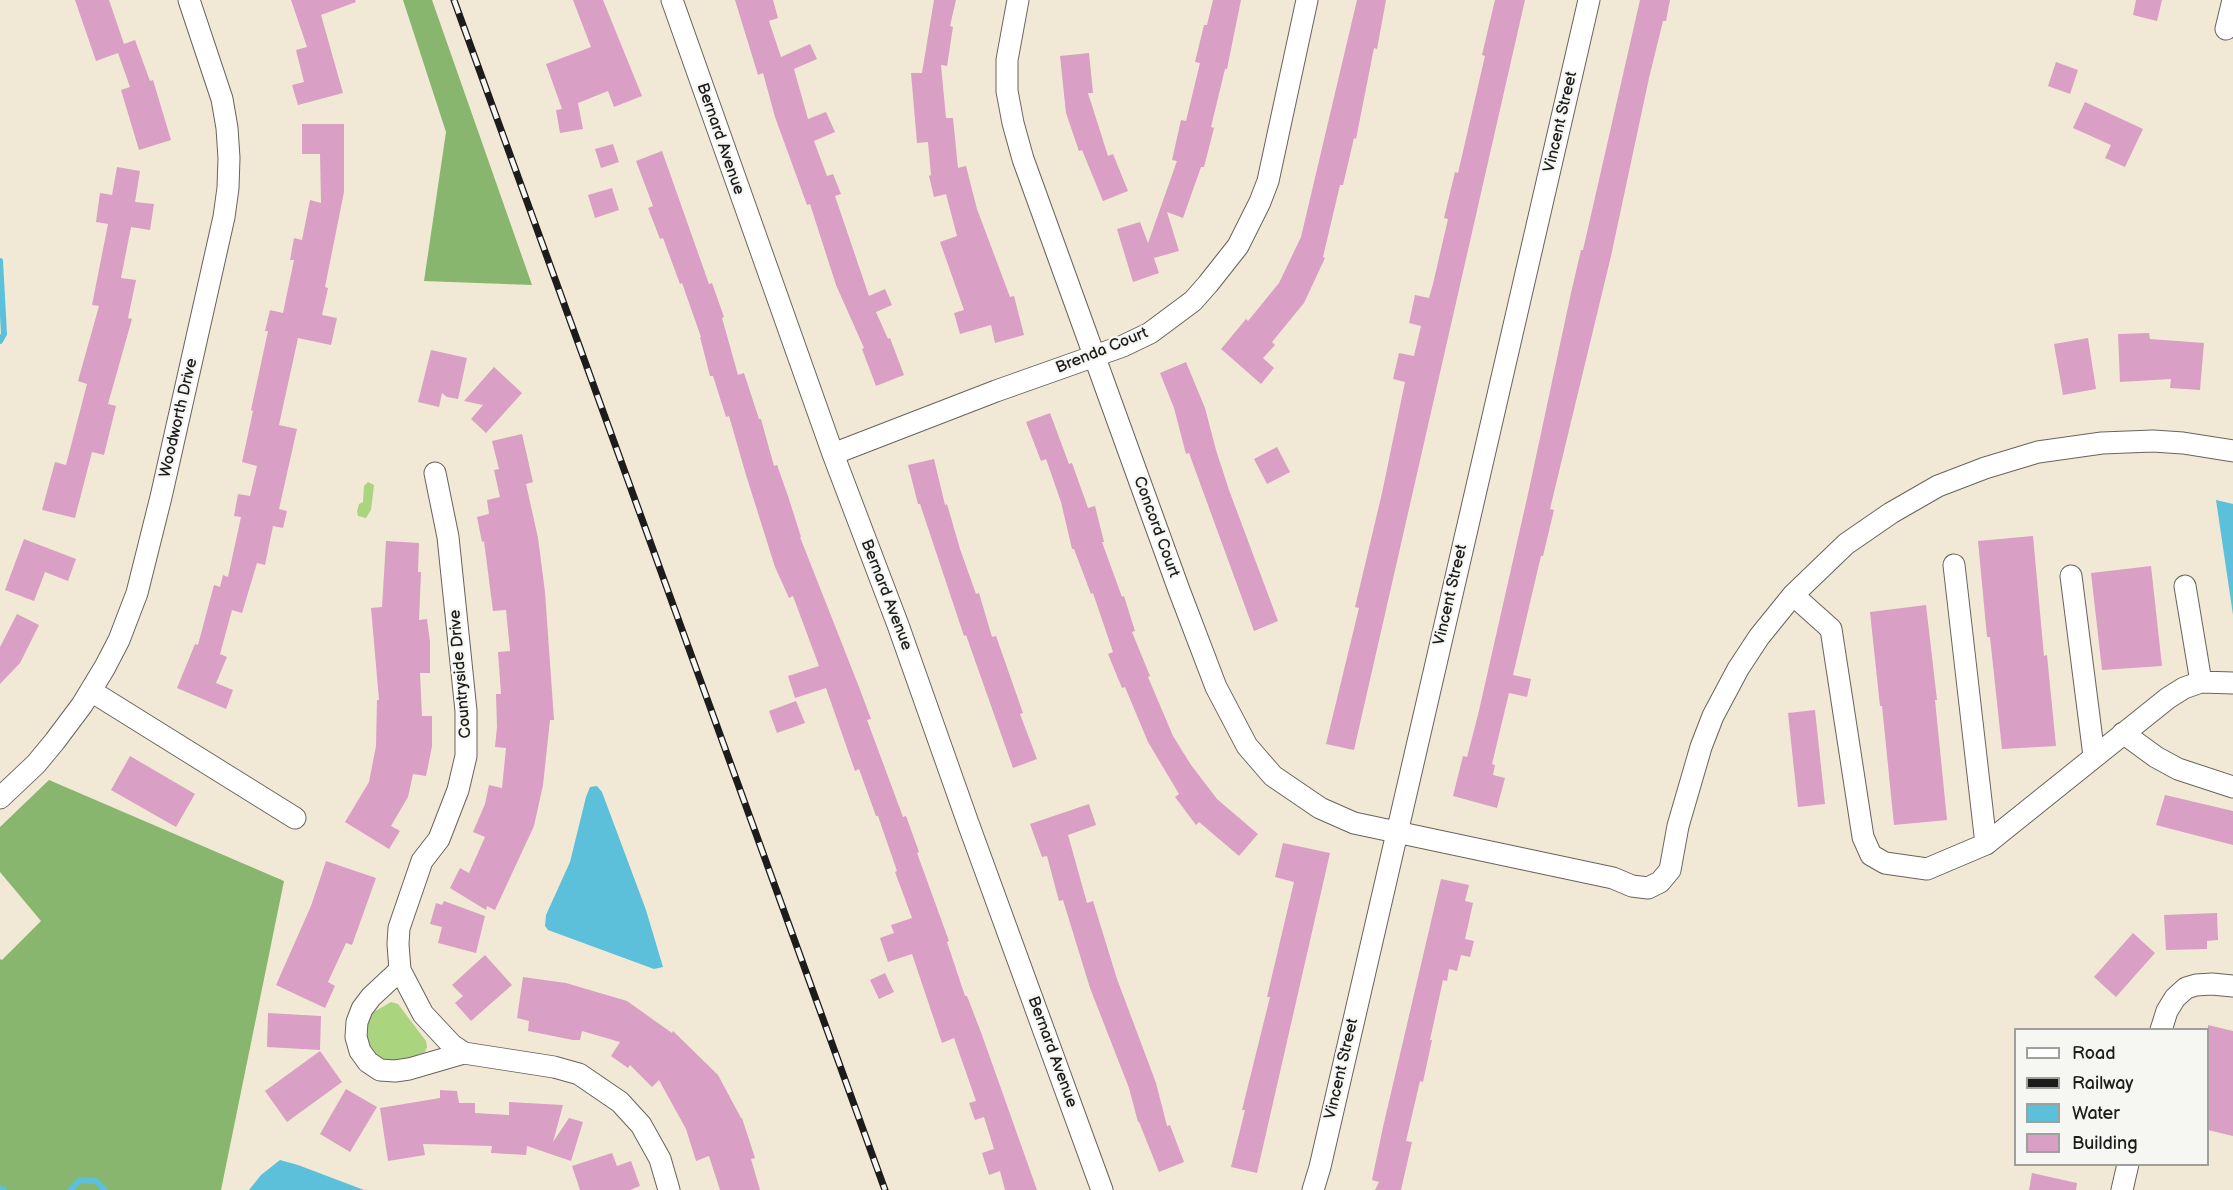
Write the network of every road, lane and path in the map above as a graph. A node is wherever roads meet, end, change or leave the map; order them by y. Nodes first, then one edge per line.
1 (189, 0) edge
2 (672, 0) edge
3 (1018, 0) edge
4 (1307, 0) edge
5 (1589, 0) edge
6 (2233, 0) edge
7 (2226, 29) dead end
8 (1095, 356) junction
9 (2233, 451) edge
10 (833, 454) junction
11 (435, 473) dead end
12 (1954, 565) dead end
13 (2071, 576) dead end
14 (2185, 586) dead end
15 (1793, 595) junction
16 (2201, 682) junction
17 (2233, 682) edge
18 (91, 691) junction
19 (2123, 733) junction
20 (2094, 756) junction
21 (2233, 787) edge
22 (0, 798) edge
23 (295, 818) dead end
24 (1396, 834) junction
25 (1986, 844) junction
26 (400, 970) junction
27 (2233, 986) edge
28 (2161, 1028) edge
29 (464, 1053) junction
30 (2128, 1166) edge
31 (669, 1190) edge
32 (1102, 1190) edge
33 (1313, 1190) edge
34 (2122, 1190) edge

1 - 18 street, Woodworth Drive
2 - 10 street, Bernard Avenue
3 - 8 street, Concord Court
4 - 8 street, Brenda Court
5 - 24 street, Vincent Street
6 - 7 street
8 - 10 street, Brenda Court
8 - 24 street, Concord Court
9 - 15 street, Concord Court
10 - 32 street, Bernard Avenue
11 - 26 street, Countryside Drive
12 - 25 street
13 - 20 street
14 - 16 street
15 - 24 street, Concord Court
15 - 25 street
16 - 17 street
16 - 19 street
18 - 22 street, Woodworth Drive
18 - 23 street
19 - 20 street
19 - 21 street
20 - 25 street
24 - 33 street, Vincent Street
26 - 29 street, Countryside Drive
26 - 29 street
27 - 28 street
29 - 31 street
30 - 34 street

